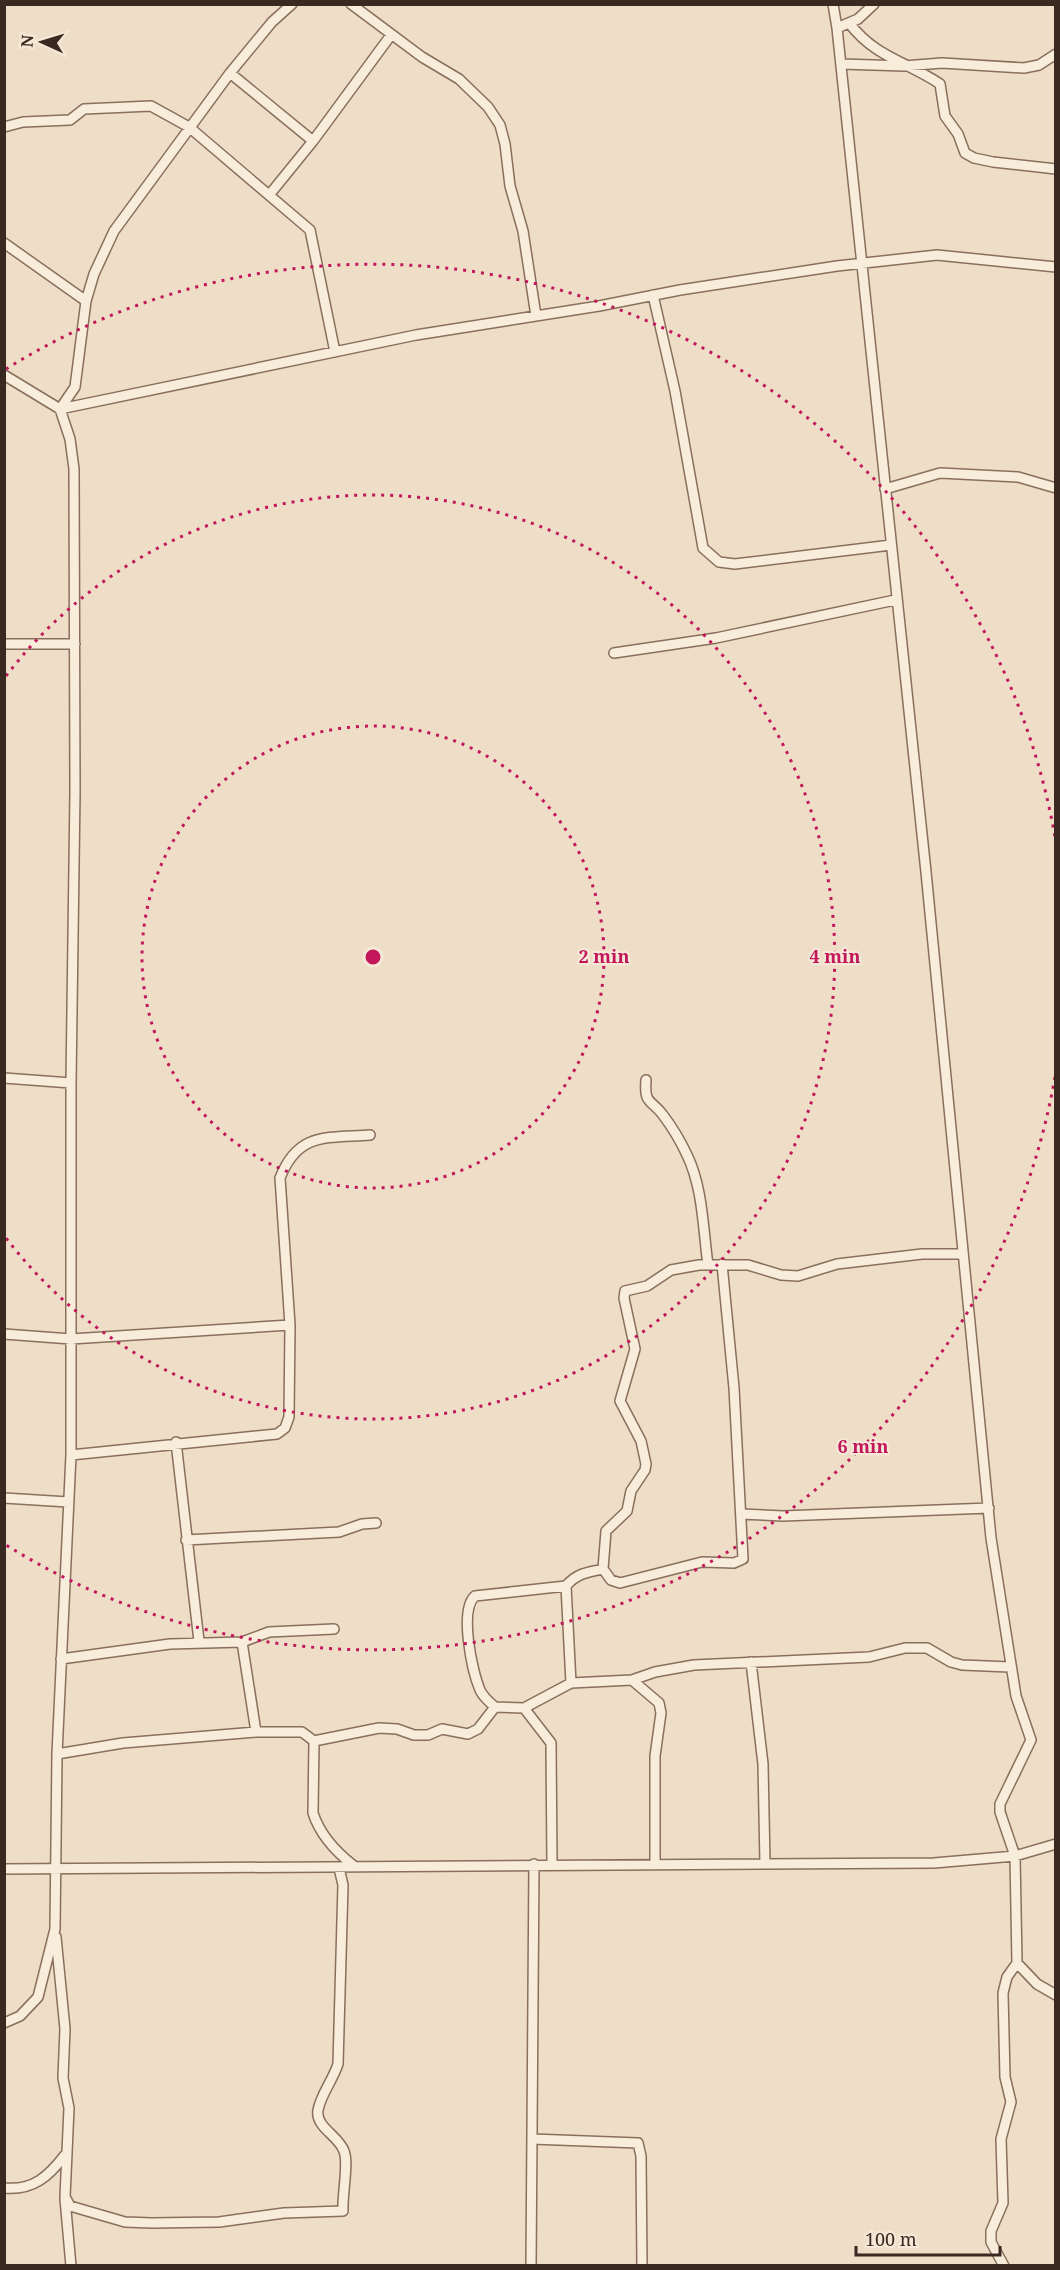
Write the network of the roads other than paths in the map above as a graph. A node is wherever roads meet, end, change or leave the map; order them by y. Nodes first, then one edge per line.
1 (292, 4) edge
2 (351, 4) edge
3 (833, 4) edge
4 (874, 4) edge
5 (849, 23) junction
6 (837, 28) junction
7 (391, 35) junction
8 (1056, 54) edge
9 (842, 64) junction
10 (904, 66) junction
11 (230, 73) junction
12 (4, 127) edge
13 (189, 127) junction
14 (313, 141) junction
15 (1056, 169) edge
16 (270, 194) junction
17 (4, 243) edge
18 (862, 264) junction
19 (1056, 267) edge
20 (653, 295) junction
21 (86, 301) junction
22 (536, 316) junction
23 (335, 352) junction
24 (4, 375) edge
25 (60, 409) junction
26 (1056, 488) edge
27 (885, 489) junction
28 (891, 545) junction
29 (896, 600) junction
30 (4, 644) edge
31 (75, 644) junction
32 (614, 654) dead end
33 (4, 1078) edge
34 (646, 1080) dead end
35 (71, 1083) junction
36 (370, 1136) dead end
37 (963, 1254) junction
38 (722, 1264) junction
39 (708, 1265) junction
40 (290, 1325) junction
41 (4, 1334) edge
42 (71, 1340) junction
43 (176, 1442) junction
44 (71, 1455) junction
45 (4, 1498) edge
46 (68, 1502) junction
47 (989, 1508) junction
48 (741, 1514) junction
49 (376, 1523) dead end
50 (186, 1540) junction
51 (603, 1569) junction
52 (566, 1586) junction
53 (334, 1629) dead end
54 (199, 1641) junction
55 (242, 1642) junction
56 (61, 1659) junction
57 (751, 1662) junction
58 (1010, 1667) junction
59 (632, 1680) junction
60 (571, 1683) junction
61 (495, 1707) junction
62 (524, 1708) junction
63 (256, 1732) junction
64 (314, 1741) junction
65 (57, 1754) junction
66 (1056, 1844) edge
67 (1014, 1857) junction
68 (534, 1864) junction
69 (552, 1864) junction
70 (655, 1864) junction
71 (765, 1864) junction
72 (354, 1866) junction
73 (339, 1868) junction
74 (4, 1869) edge
75 (56, 1870) junction
76 (55, 1929) junction
77 (1017, 1963) junction
78 (1056, 1995) edge
79 (4, 2023) edge
80 (532, 2139) junction
81 (65, 2155) junction
82 (4, 2188) edge
83 (65, 2197) junction
84 (71, 2265) edge
85 (531, 2265) edge
86 (642, 2265) edge
87 (1004, 2265) edge

1 - 11 street
2 - 7 street
3 - 6 street
4 - 5 street
5 - 6 street
5 - 10 street
6 - 9 street
7 - 14 street
7 - 22 street
8 - 10 street
9 - 10 street
9 - 18 street
10 - 15 street
11 - 13 street
11 - 14 street
12 - 13 street
13 - 16 street
13 - 21 street
14 - 16 street
16 - 23 street
17 - 21 street
18 - 19 street
18 - 20 street
18 - 27 street
20 - 22 street
20 - 28 street
21 - 25 street
22 - 23 street
23 - 25 street
24 - 25 street
25 - 31 street
26 - 27 street
27 - 28 street
28 - 29 street
29 - 32 street
29 - 37 street
30 - 31 street
31 - 35 street
33 - 35 street
34 - 39 street
35 - 42 street
36 - 40 street
37 - 38 street
37 - 47 street
38 - 39 street
38 - 48 street
39 - 51 street
40 - 42 street
40 - 43 street
41 - 42 street
42 - 44 street
43 - 44 street
43 - 50 street
44 - 46 street
45 - 46 street
46 - 56 street
47 - 48 street
47 - 58 street
48 - 51 street
49 - 50 street
50 - 54 street
51 - 52 street
52 - 60 street
52 - 61 street
53 - 55 street
54 - 55 street
54 - 56 street
55 - 63 street
56 - 65 street
57 - 58 street
57 - 59 street
57 - 71 street
58 - 67 street
59 - 60 street
59 - 70 street
60 - 62 street
61 - 62 street
61 - 64 street
62 - 69 street
63 - 64 street
63 - 65 street
64 - 72 street
65 - 75 street
66 - 67 street
67 - 71 street
67 - 77 street
68 - 69 street
68 - 72 street
68 - 80 street
69 - 70 street
70 - 71 street
72 - 73 street
73 - 75 street
73 - 83 street
74 - 75 street
75 - 76 street
76 - 79 street
76 - 81 street
77 - 78 street
77 - 87 street
80 - 85 street
80 - 86 street
81 - 82 street
81 - 83 street
83 - 84 street

